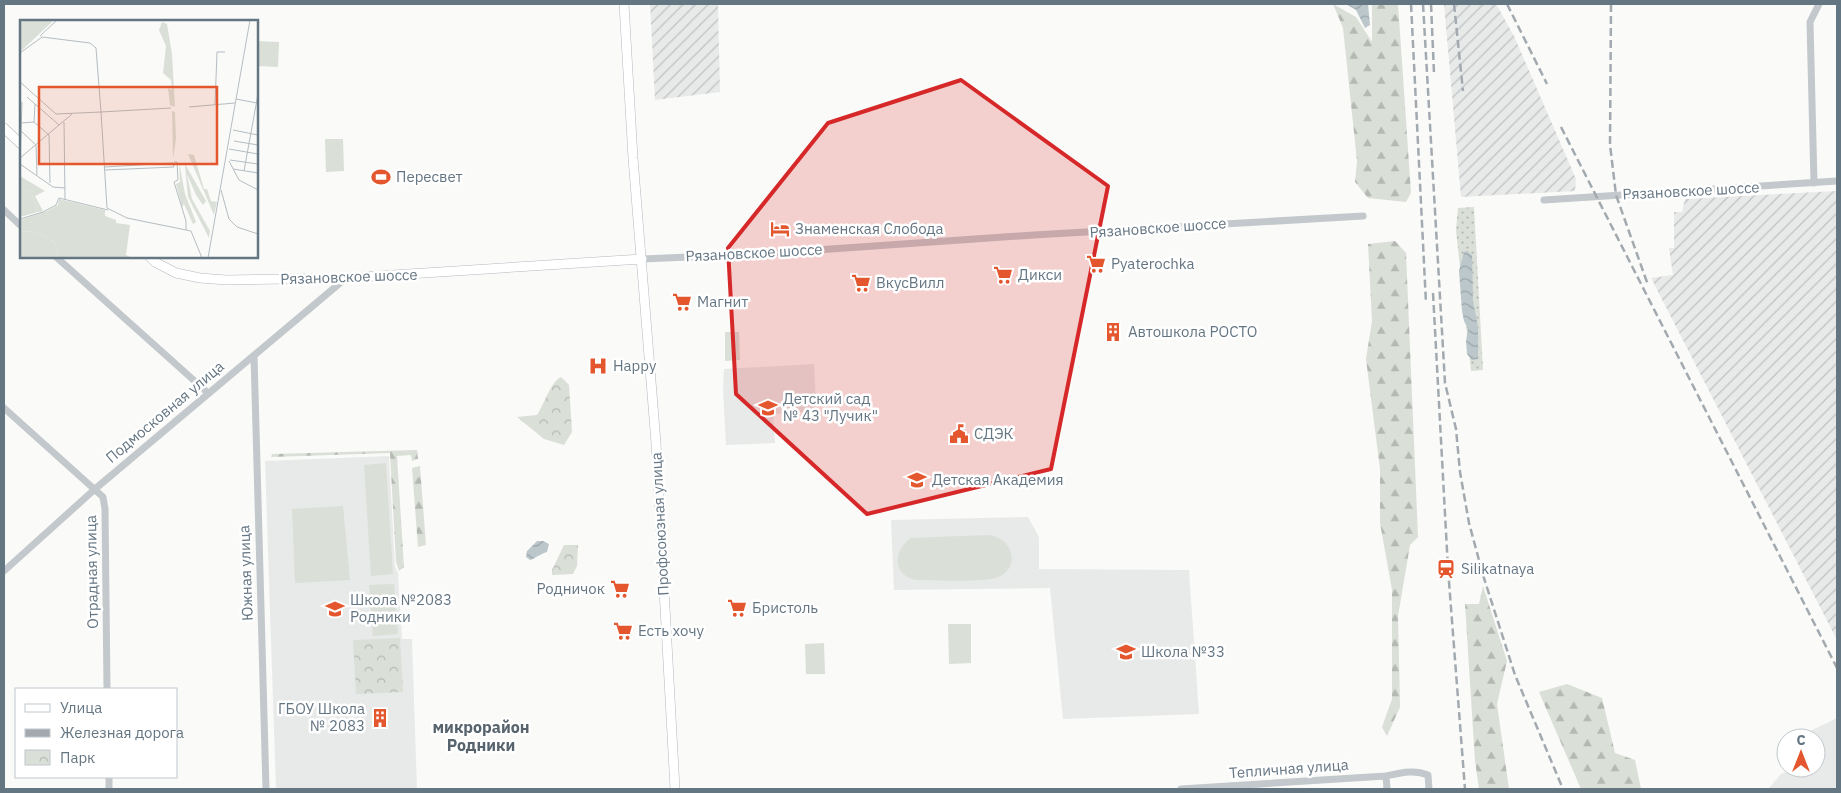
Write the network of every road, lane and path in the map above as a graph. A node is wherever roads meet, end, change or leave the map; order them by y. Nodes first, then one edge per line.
1 (624, 4) edge
2 (1819, 4) edge
3 (4, 128) edge
4 (20, 143) edge
5 (1837, 181) edge
6 (1814, 183) junction
7 (1544, 200) dead end
8 (4, 210) edge
9 (1363, 216) dead end
10 (20, 225) edge
11 (57, 258) edge
12 (151, 258) edge
13 (642, 259) junction
14 (346, 278) junction
15 (254, 356) junction
16 (208, 394) junction
17 (4, 408) edge
18 (95, 489) junction
19 (4, 571) edge
20 (107, 688) edge
21 (1386, 776) junction
22 (266, 789) edge
23 (675, 789) edge
24 (1181, 789) edge
25 (1387, 789) edge
26 (1429, 789) edge

1 - 13 main road, Профсоюзная улица
2 - 6 street
3 - 4 main road
5 - 6 street, Рязановское шоссе
6 - 7 street, Рязановское шоссе
8 - 10 street
9 - 13 street, Рязановское шоссе
11 - 16 street
12 - 14 main road, Рязановское шоссе
13 - 14 main road, Рязановское шоссе
13 - 23 main road, Профсоюзная улица
14 - 15 street, Подмосковная улица
15 - 16 street, Подмосковная улица
15 - 22 street, Южная улица
16 - 18 street, Подмосковная улица
17 - 18 street, Отрадная улица
18 - 19 street, Подмосковная улица
18 - 20 street, Отрадная улица
21 - 24 street, Тепличная улица
21 - 25 street
21 - 26 street, Тепличная улица

